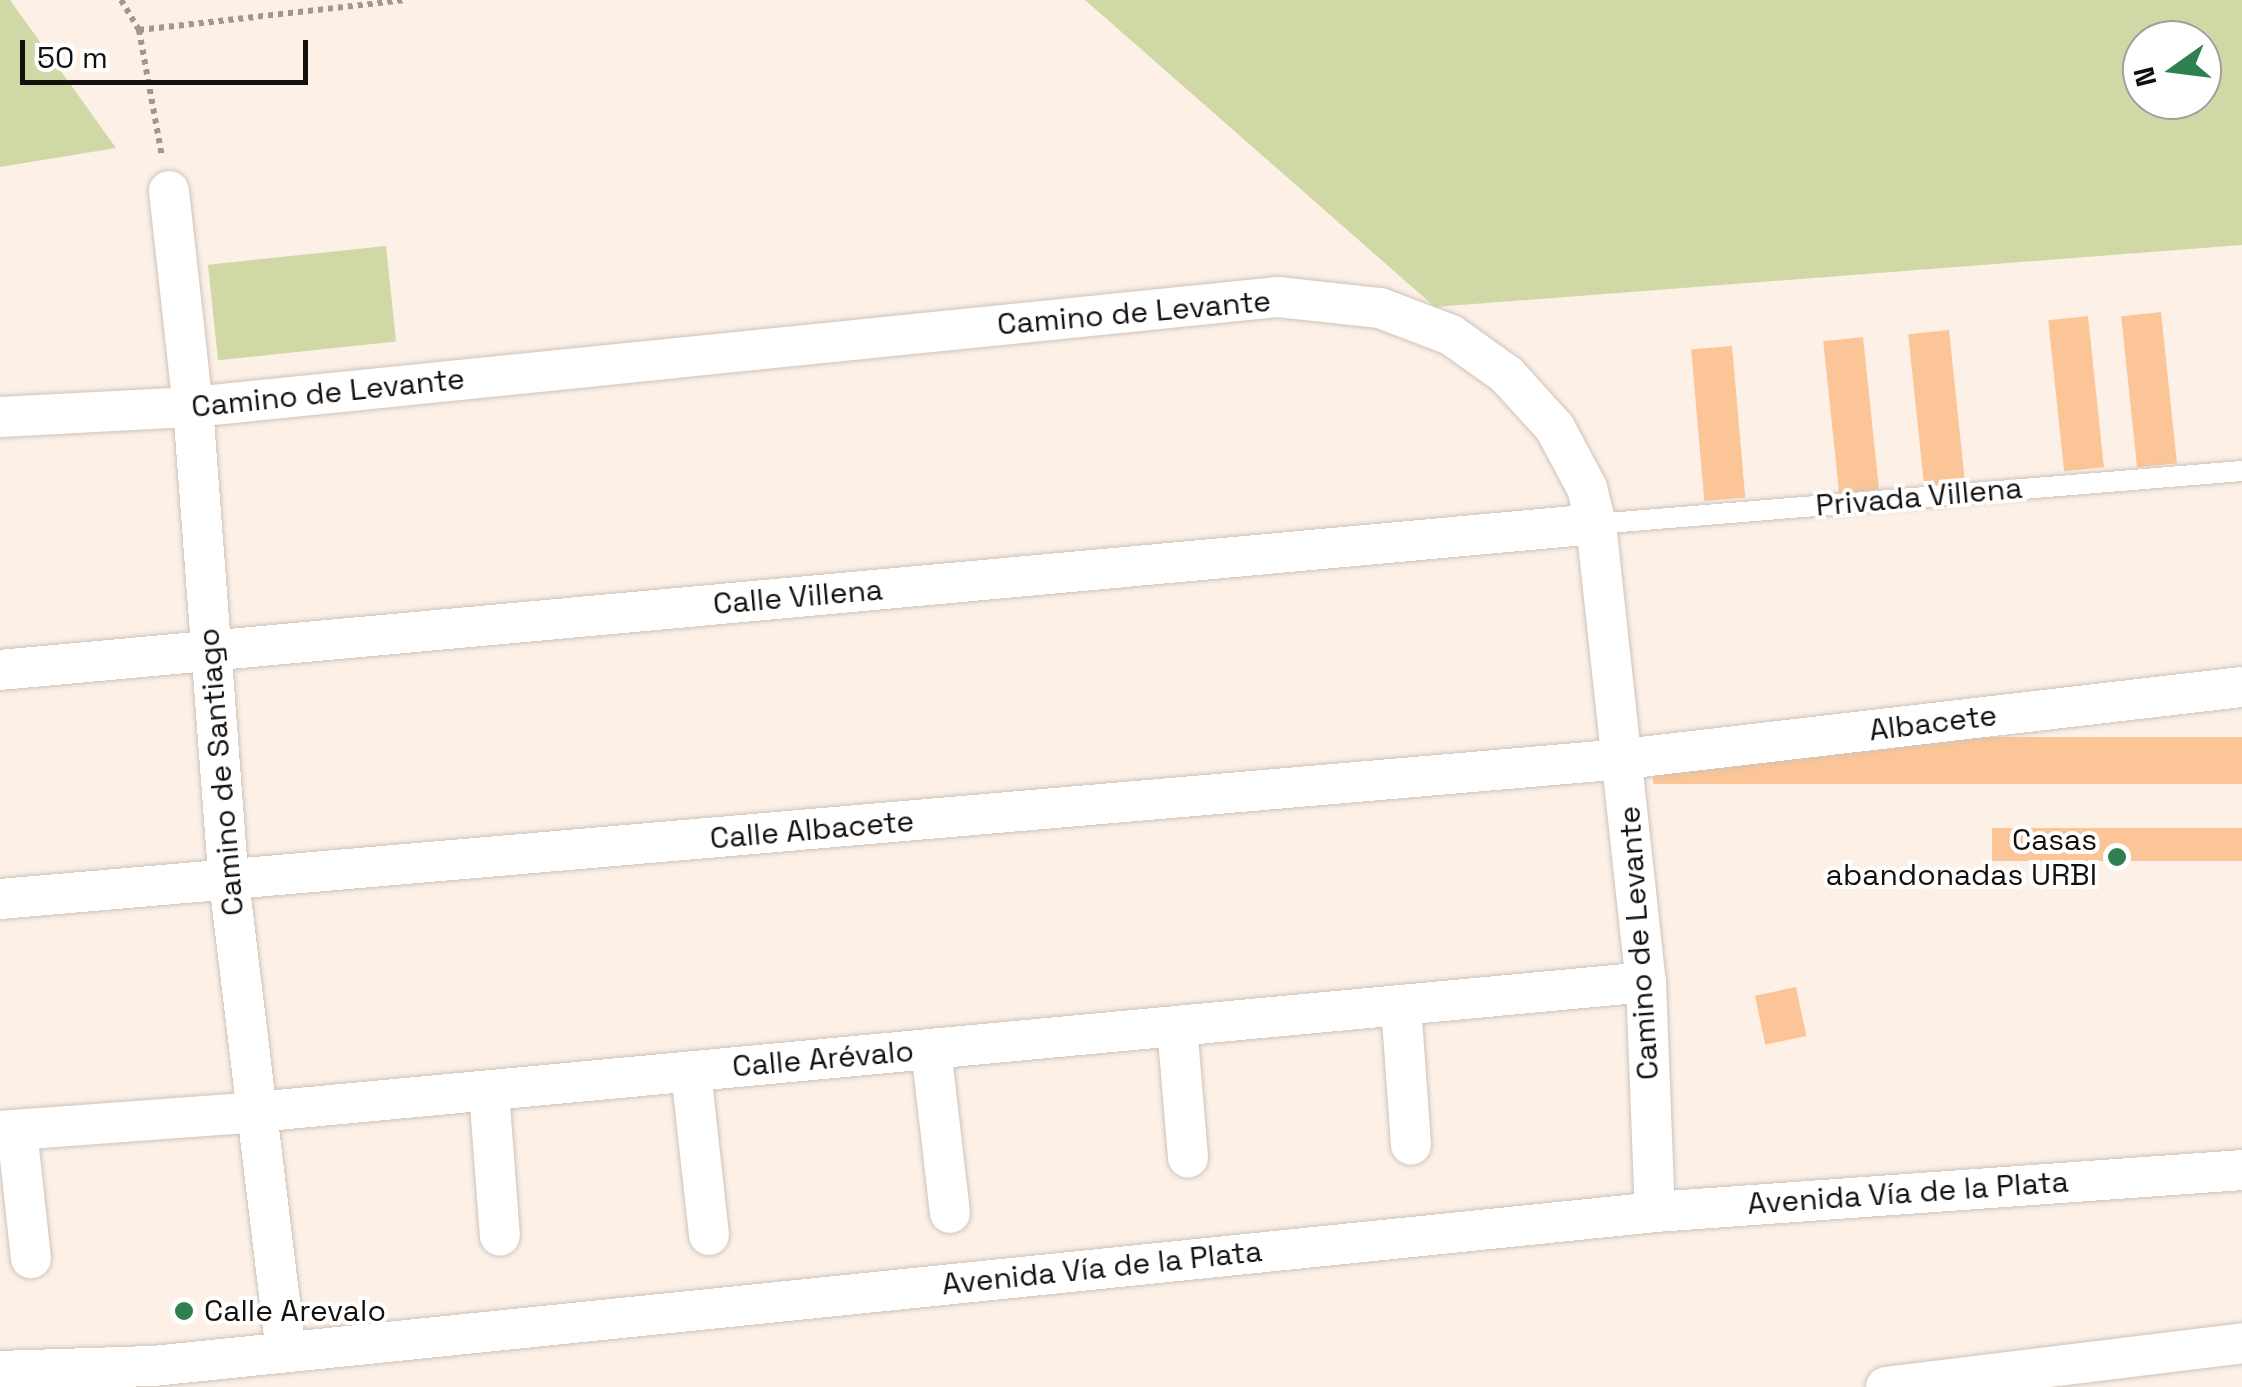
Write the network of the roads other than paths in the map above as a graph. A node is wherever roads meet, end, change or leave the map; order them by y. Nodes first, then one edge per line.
1 (169, 191) road end
2 (193, 407) junction
3 (0, 418) edge
4 (2242, 470) edge
5 (1596, 524) junction
6 (210, 651) junction
7 (0, 670) edge
8 (2242, 688) edge
9 (1624, 759) junction
10 (229, 881) junction
11 (0, 899) edge
12 (1646, 982) junction
13 (1400, 1005) junction
14 (1177, 1026) junction
15 (931, 1050) junction
16 (691, 1072) junction
17 (489, 1091) junction
18 (256, 1112) junction
19 (9, 1130) edge
20 (1411, 1145) dead end
21 (1188, 1158) dead end
22 (2230, 1172) edge
23 (950, 1212) dead end
24 (1655, 1212) junction
25 (710, 1234) dead end
26 (500, 1236) dead end
27 (31, 1258) dead end
28 (2236, 1343) edge
29 (286, 1352) junction
30 (0, 1371) edge
31 (1886, 1387) edge

1 - 2 street, Camino de Santiago
2 - 3 street, Camino de Levante
2 - 5 street, Camino de Levante
2 - 6 street, Camino de Santiago
4 - 5 lane, Privada Villena
5 - 6 street, Calle Villena
5 - 9 street, Camino de Levante
6 - 7 street, Calle Villena
6 - 10 street, Camino de Santiago
8 - 9 street, Albacete
9 - 10 street, Calle Albacete
9 - 12 street, Camino de Levante
10 - 11 street, Calle Albacete
10 - 18 street, Camino de Santiago
12 - 13 street, Calle Arévalo
12 - 24 street, Camino de Levante
13 - 14 street, Calle Arévalo
13 - 20 street
14 - 15 street, Calle Arévalo
14 - 21 street
15 - 16 street, Calle Arévalo
15 - 23 street
16 - 17 street, Calle Arévalo
16 - 25 street
17 - 18 street, Calle Arévalo
17 - 26 street
18 - 19 street, Calle Arévalo
18 - 29 street, Camino de Santiago
19 - 27 street
22 - 24 street, Avenida Vía de la Plata
24 - 29 street, Avenida Vía de la Plata
28 - 31 street
29 - 30 street, Avenida Vía de la Plata

